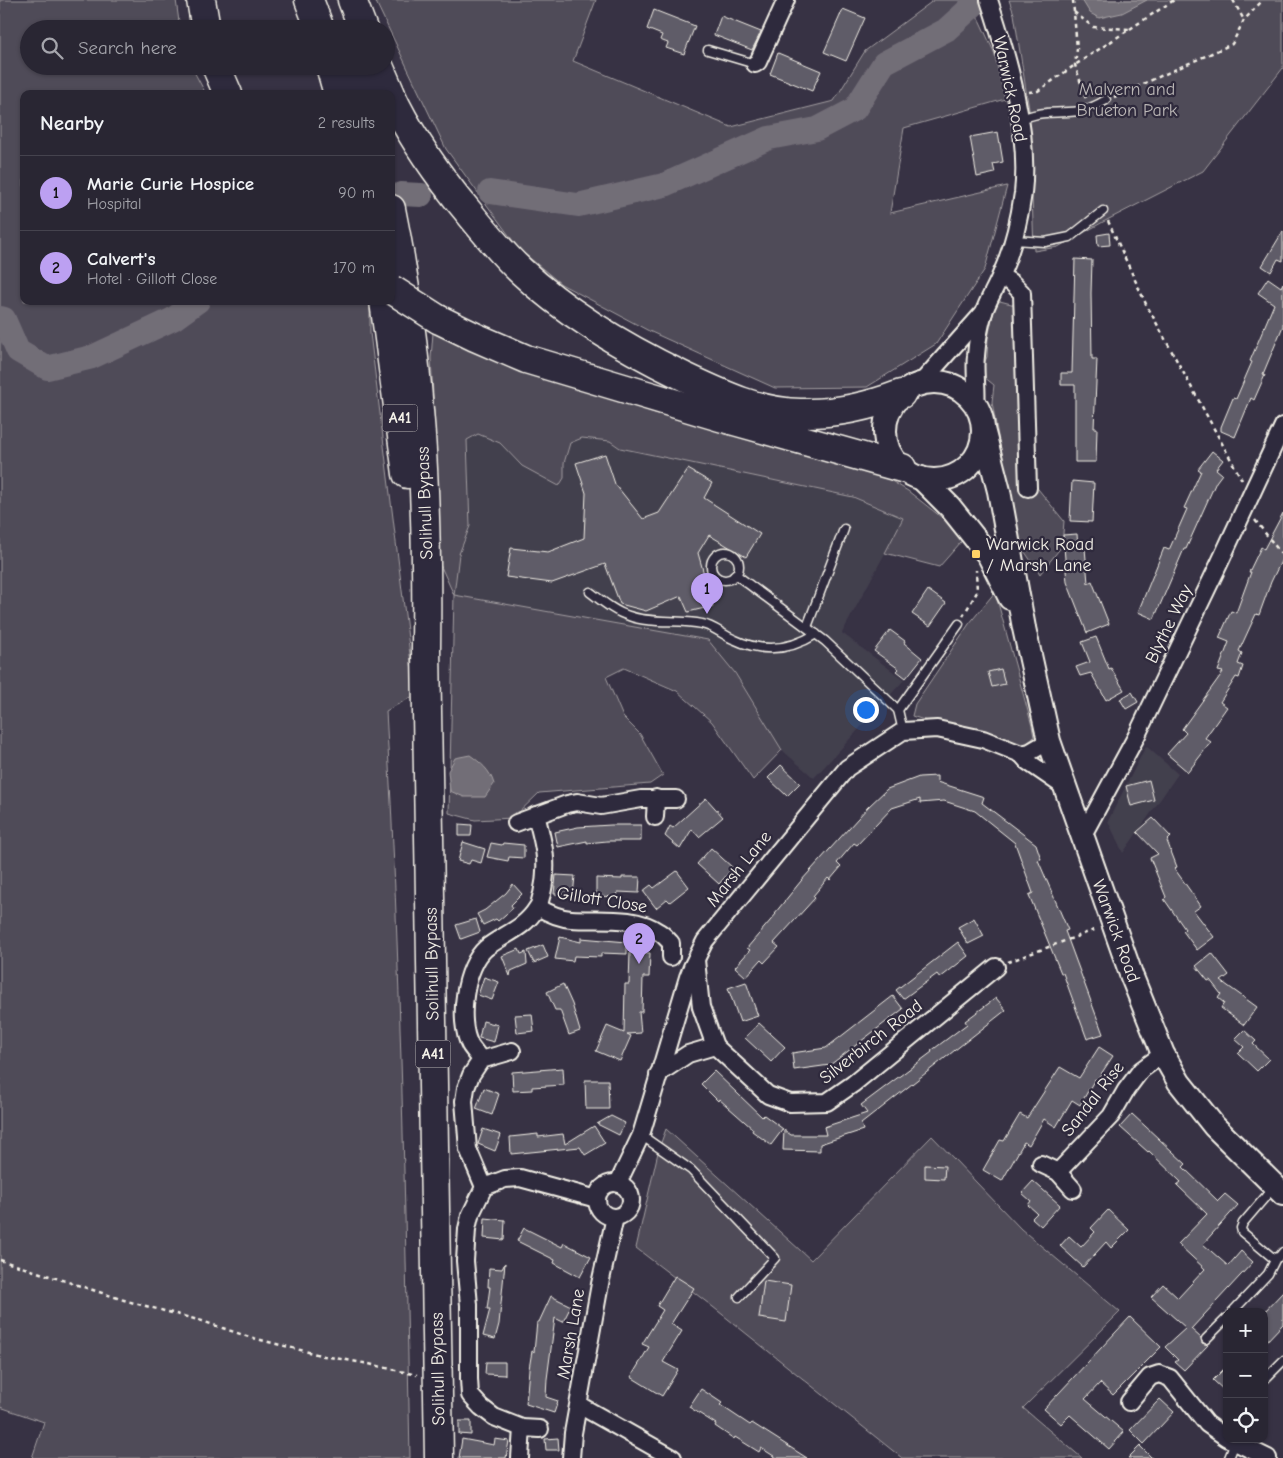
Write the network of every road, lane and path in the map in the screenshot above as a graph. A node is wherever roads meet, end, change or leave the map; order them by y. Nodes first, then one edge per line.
1 (201, 0) edge
2 (309, 0) edge
3 (334, 0) edge
4 (352, 0) edge
5 (786, 0) edge
6 (989, 0) edge
7 (1073, 0) edge
8 (1174, 0) edge
9 (1233, 0) edge
10 (1263, 0) edge
11 (1074, 12) junction
12 (204, 20) edge
13 (317, 20) edge
14 (341, 20) edge
15 (360, 20) edge
16 (1244, 20) junction
17 (1130, 29) junction
18 (708, 50) dead end
19 (755, 64) joint
20 (1075, 65) junction
21 (220, 75) edge
22 (333, 75) edge
23 (359, 75) edge
24 (383, 75) edge
25 (226, 90) edge
26 (337, 90) edge
27 (365, 90) edge
28 (389, 90) edge
29 (1014, 92) junction
30 (1106, 100) joint
31 (395, 103) edge
32 (1090, 109) junction
33 (1019, 119) junction
34 (1103, 212) joint
35 (395, 232) edge
36 (1014, 240) junction
37 (1001, 276) junction
38 (395, 292) edge
39 (385, 305) edge
40 (984, 312) junction
41 (910, 389) junction
42 (976, 406) junction
43 (1283, 426) edge
44 (983, 429) junction
45 (911, 473) junction
46 (1028, 488) dead end
47 (1251, 496) junction
48 (1244, 512) junction
49 (844, 529) dead end
50 (1283, 556) edge
51 (735, 574) dead end
52 (590, 592) dead end
53 (959, 624) dead end
54 (807, 627) junction
55 (1024, 628) junction
56 (816, 634) junction
57 (426, 649) junction
58 (898, 710) junction
59 (904, 731) junction
60 (1049, 741) junction
61 (1020, 754) junction
62 (1063, 786) junction
63 (656, 798) junction
64 (676, 799) dead end
65 (536, 815) junction
66 (656, 817) dead end
67 (516, 823) dead end
68 (1083, 835) junction
69 (538, 907) junction
70 (1112, 924) junction
71 (675, 944) dead end
72 (696, 959) junction
73 (996, 967) joint
74 (715, 1046) junction
75 (512, 1051) dead end
76 (1163, 1054) junction
77 (481, 1060) junction
78 (658, 1074) junction
79 (641, 1135) junction
80 (1041, 1164) dead end
81 (1058, 1172) junction
82 (618, 1183) junction
83 (484, 1187) junction
84 (1073, 1188) dead end
85 (1279, 1190) edge
86 (597, 1198) junction
87 (616, 1217) junction
88 (1283, 1252) edge
89 (1276, 1258) junction
90 (0, 1260) edge
91 (739, 1297) dead end
92 (1236, 1308) edge
93 (1223, 1322) edge
94 (1206, 1339) dead end
95 (1283, 1361) edge
96 (1268, 1376) edge
97 (438, 1382) junction
98 (1129, 1402) dead end
99 (579, 1405) junction
100 (522, 1428) junction
101 (540, 1429) dead end
102 (1230, 1445) edge
103 (439, 1458) edge
104 (520, 1458) edge
105 (571, 1458) edge
106 (673, 1458) edge
107 (1268, 1458) edge

1 - 12 highway
2 - 13 highway
3 - 14 highway
4 - 15 highway
5 - 19 street
6 - 29 street, Warwick Road
7 - 11 path
8 - 17 path
9 - 16 path
10 - 16 path
11 - 17 path
11 - 20 path
16 - 30 path
17 - 20 path
18 - 19 lane
20 - 29 path
20 - 32 path
21 - 25 highway
22 - 26 highway
23 - 27 highway
24 - 28 highway
29 - 33 street, Warwick Road
30 - 32 lane
31 - 41 highway
32 - 33 lane
33 - 36 street, Warwick Road
34 - 36 lane
34 - 47 path
35 - 57 highway, Solihull Bypass / A41
36 - 37 street, Warwick Road
37 - 40 street, Warwick Road
37 - 46 street
38 - 45 highway, bridge
39 - 57 highway, Solihull Bypass / A41
40 - 41 street, Warwick Road
40 - 42 street, Warwick Road
41 - 42 main road
41 - 45 main road
42 - 44 main road
43 - 47 street, Blythe Way
44 - 45 main road
44 - 55 main road, Warwick Road
45 - 55 main road, Warwick Road
47 - 48 street, Blythe Way
48 - 50 path
48 - 68 street, Blythe Way
49 - 54 lane
51 - 54 lane
52 - 56 lane
53 - 58 lane
54 - 56 lane
55 - 60 main road, Warwick Road
56 - 58 lane
57 - 97 highway, Solihull Bypass / A41
58 - 59 lane
59 - 61 street, Marsh Lane
59 - 72 street, Marsh Lane
60 - 61 street
60 - 62 main road, Warwick Road
61 - 62 street, Marsh Lane
62 - 68 main road, Warwick Road
63 - 64 street
63 - 65 street
63 - 66 street
65 - 67 street
65 - 69 street
68 - 70 main road, Warwick Road
69 - 71 street, Gillott Close
69 - 77 street
70 - 73 path
70 - 76 main road, Warwick Road
72 - 74 street, Silverbirch Road
72 - 78 street, Marsh Lane
73 - 74 street, Silverbirch Road
74 - 78 street
75 - 77 street
76 - 81 street, Sandal Rise
76 - 85 main road, Warwick Road
77 - 83 street
78 - 79 street, Marsh Lane
79 - 82 street, Marsh Lane
79 - 91 lane
80 - 81 street
81 - 84 street
82 - 86 street
82 - 87 street
83 - 86 street
83 - 100 street
85 - 89 lane
86 - 87 street
87 - 99 street, Marsh Lane
88 - 89 lane
89 - 92 lane
90 - 97 path
93 - 94 lane
95 - 96 lane
97 - 103 highway, Solihull Bypass / A41
98 - 102 street
99 - 105 street, Marsh Lane
99 - 106 street
100 - 101 street
100 - 104 street
102 - 107 street

